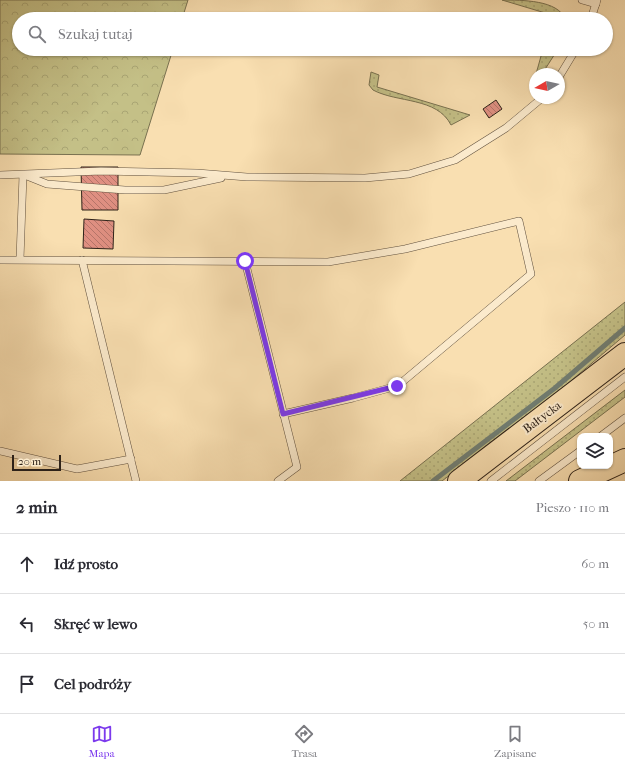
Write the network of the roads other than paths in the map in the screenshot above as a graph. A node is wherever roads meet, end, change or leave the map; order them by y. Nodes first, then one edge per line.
1 (582, 0) edge
2 (596, 2) edge
3 (593, 12) edge
4 (572, 56) edge
5 (564, 68) edge
6 (535, 104) edge
7 (0, 175) edge
8 (23, 175) junction
9 (230, 176) junction
10 (0, 260) edge
11 (20, 260) junction
12 (82, 260) junction
13 (245, 261) junction
14 (625, 354) edge
15 (625, 371) edge
16 (625, 377) edge
17 (283, 414) junction
18 (625, 418) edge
19 (556, 431) junction
20 (604, 433) edge
21 (625, 445) edge
22 (0, 451) edge
23 (577, 453) edge
24 (613, 453) edge
25 (131, 459) junction
26 (625, 460) edge
27 (588, 469) edge
28 (136, 481) edge
29 (278, 481) edge
30 (459, 481) edge
31 (491, 481) edge
32 (539, 481) edge
33 (570, 481) edge
34 (580, 481) edge

1 - 2 lane
2 - 3 lane
4 - 5 lane
6 - 9 lane
7 - 8 lane
8 - 9 lane
8 - 9 lane
8 - 11 lane
10 - 11 lane
11 - 12 lane
12 - 13 lane
12 - 25 lane
13 - 17 lane
13 - 17 lane
14 - 30 main road, Bałtycka
15 - 19 lane
16 - 19 lane
17 - 29 lane
18 - 20 lane
19 - 31 lane
21 - 24 main road
22 - 25 lane
23 - 32 lane
25 - 28 lane
26 - 34 main road
27 - 33 main road

